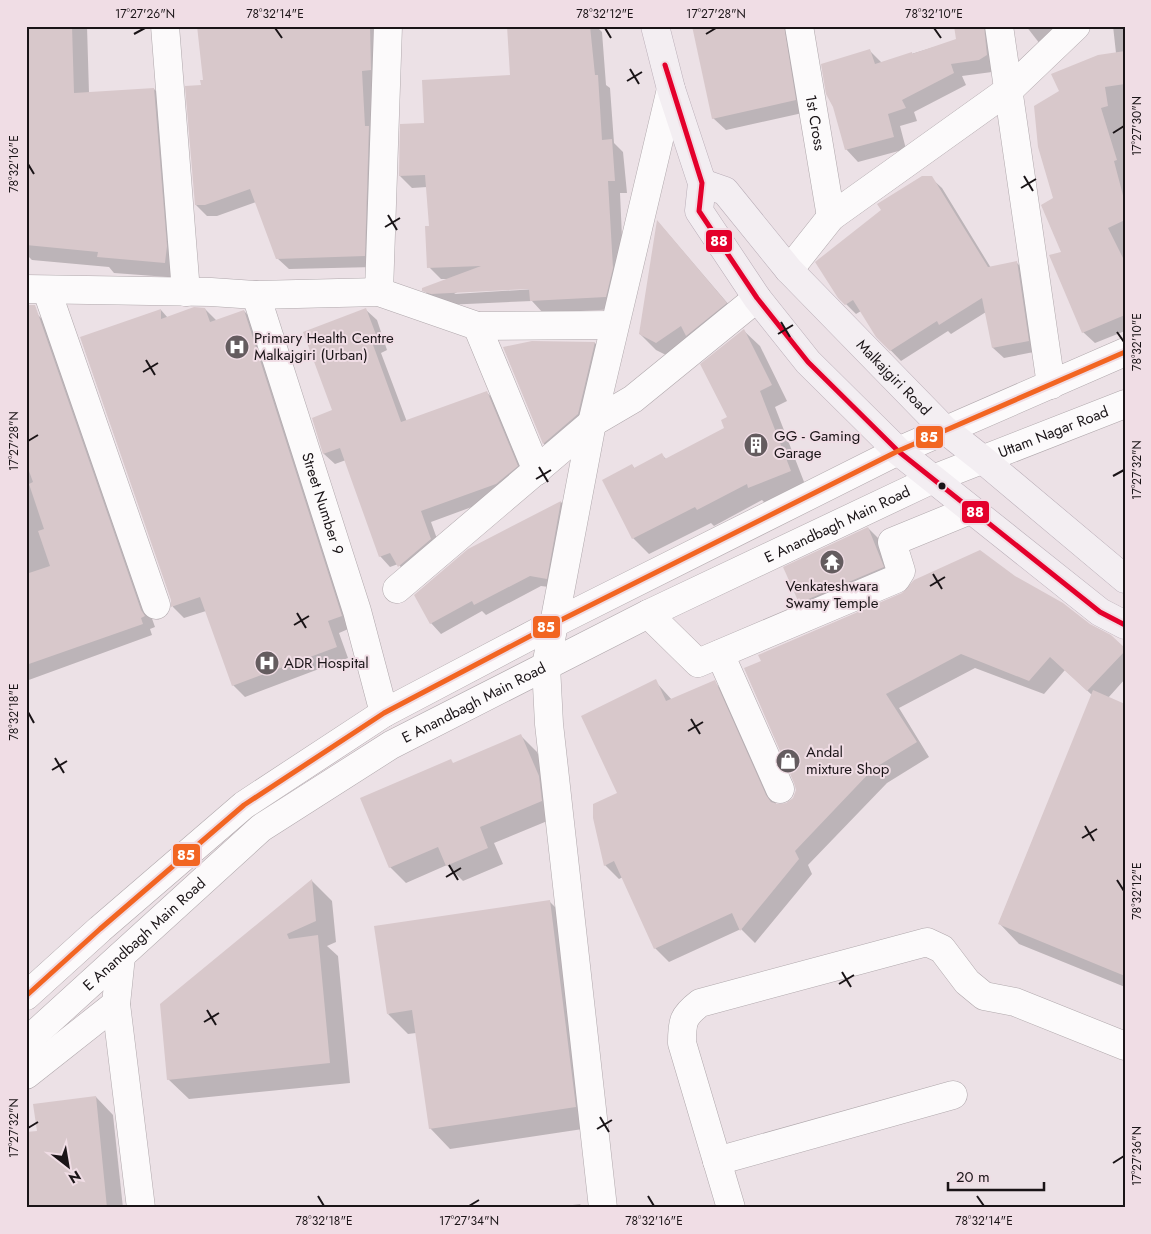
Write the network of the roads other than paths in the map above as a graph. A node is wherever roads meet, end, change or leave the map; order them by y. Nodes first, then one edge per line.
1 (165, 26) edge
2 (388, 26) edge
3 (656, 26) edge
4 (799, 26) edge
5 (999, 26) edge
6 (1076, 26) edge
7 (671, 89) junction
8 (1010, 89) junction
9 (702, 184) junction
10 (831, 217) junction
11 (788, 270) junction
12 (37, 290) edge
13 (186, 292) junction
14 (379, 292) junction
15 (256, 295) junction
16 (757, 298) junction
17 (614, 325) junction
18 (477, 326) junction
19 (1125, 352) edge
20 (1051, 385) junction
21 (1125, 404) edge
22 (592, 423) junction
23 (944, 429) junction
24 (898, 451) junction
25 (982, 459) junction
26 (537, 471) junction
27 (933, 479) junction
28 (970, 510) junction
29 (1125, 579) edge
30 (397, 589) dead end
31 (156, 605) dead end
32 (648, 614) junction
33 (555, 623) junction
34 (1125, 626) edge
35 (720, 654) junction
36 (546, 666) junction
37 (384, 713) junction
38 (780, 789) dead end
39 (121, 956) junction
40 (26, 996) edge
41 (116, 1004) junction
42 (26, 1042) edge
43 (1125, 1046) edge
44 (26, 1075) edge
45 (953, 1095) dead end
46 (717, 1161) junction
47 (141, 1208) edge
48 (603, 1208) edge
49 (732, 1208) edge

1 - 13 street
2 - 14 street
3 - 7 main road
4 - 10 street, 1st Cross
5 - 8 street
6 - 8 street
7 - 9 main road
7 - 17 street
8 - 10 street
8 - 20 street
9 - 11 main road, Malkajgiri Road
9 - 16 main road
10 - 11 street
11 - 23 main road, Malkajgiri Road
12 - 13 street
12 - 31 street
13 - 15 street
14 - 15 street
14 - 18 street
15 - 37 street, Street Number 9
16 - 22 street
16 - 24 main road
17 - 18 street
17 - 22 street
18 - 26 street
19 - 20 street
20 - 23 street
21 - 25 street, Uttam Nagar Road
22 - 26 street
22 - 33 street
23 - 24 street, E Anandbagh Main Road
23 - 25 main road, Malkajgiri Road
24 - 27 main road
24 - 33 street, E Anandbagh Main Road
25 - 27 street, E Anandbagh Main Road
25 - 29 main road, Malkajgiri Road
26 - 30 street
27 - 28 main road
27 - 32 street, E Anandbagh Main Road
28 - 34 main road
28 - 35 street
32 - 35 street
32 - 36 street, E Anandbagh Main Road
33 - 36 street
33 - 37 street, E Anandbagh Main Road
35 - 38 street
36 - 39 street, E Anandbagh Main Road
36 - 48 street
37 - 40 street, E Anandbagh Main Road
39 - 41 street
39 - 42 street, E Anandbagh Main Road
41 - 44 street
41 - 47 street
43 - 46 street
45 - 46 street
46 - 49 street

